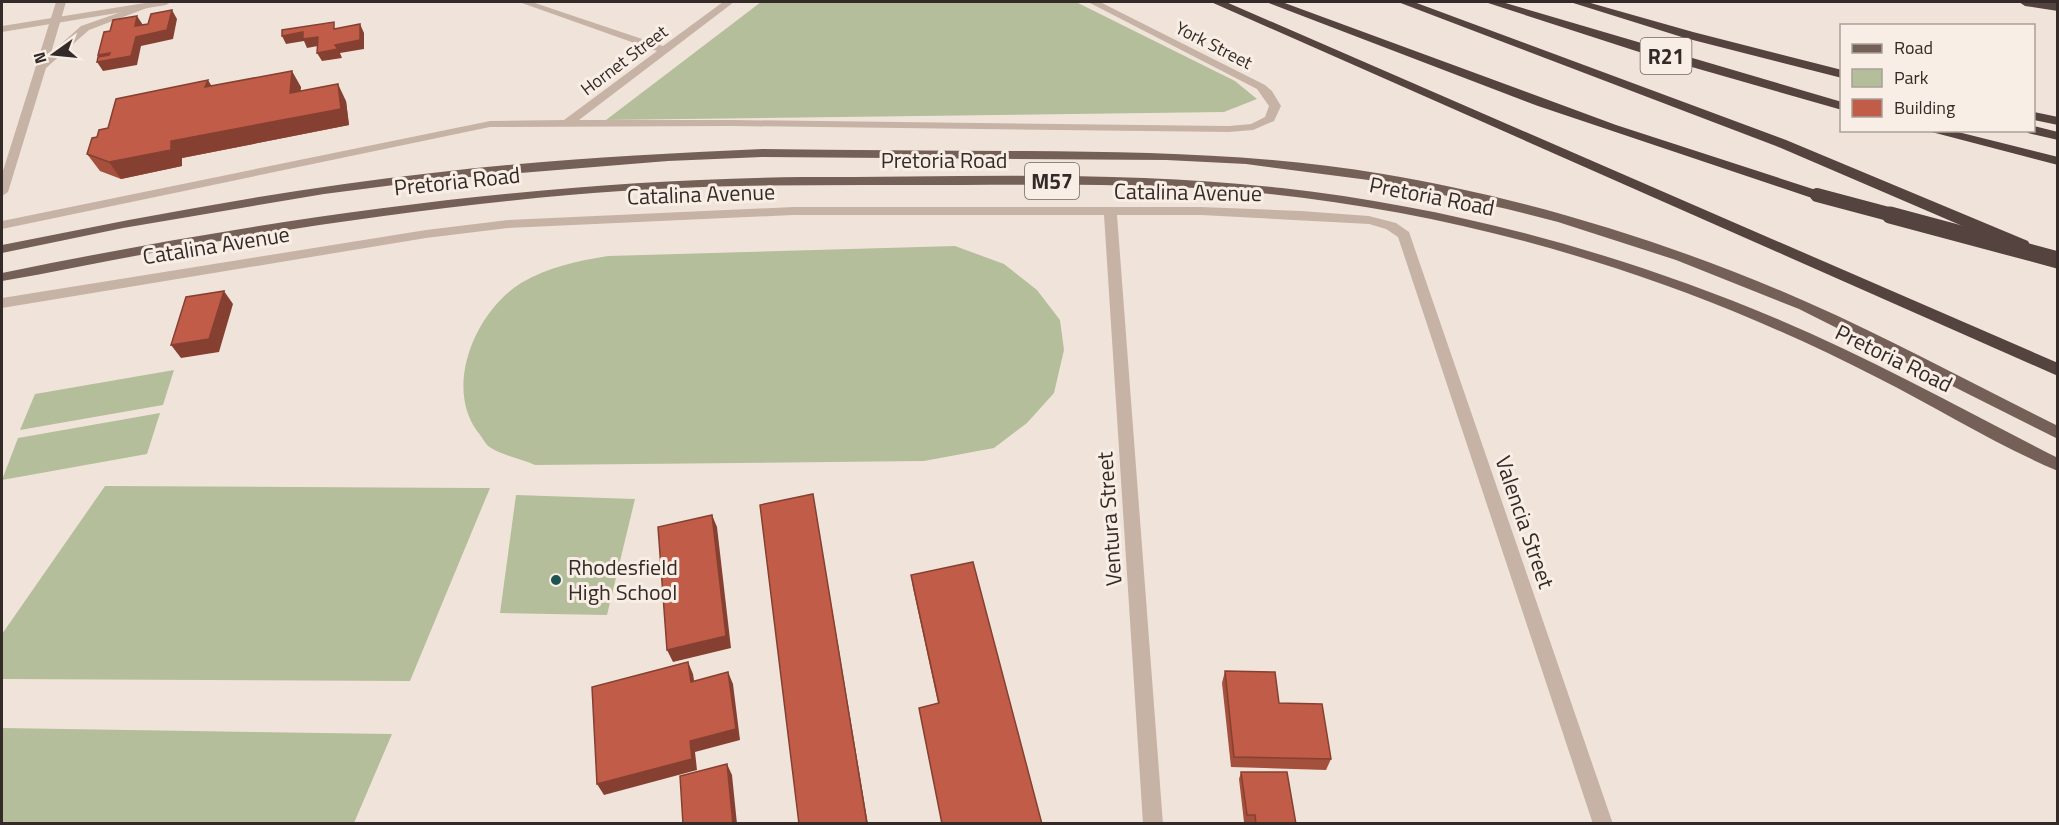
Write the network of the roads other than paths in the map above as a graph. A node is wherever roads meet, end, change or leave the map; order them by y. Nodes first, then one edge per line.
1 (62, 2) edge
2 (160, 2) edge
3 (524, 2) edge
4 (729, 2) edge
5 (1093, 2) edge
6 (1217, 2) edge
7 (1272, 2) edge
8 (1404, 2) edge
9 (1491, 2) edge
10 (1576, 2) edge
11 (2025, 2) edge
12 (2058, 7) edge
13 (56, 20) junction
14 (2, 29) edge
15 (1689, 35) junction
16 (664, 50) junction
17 (42, 67) junction
18 (1840, 73) edge
19 (1840, 81) edge
20 (1840, 105) edge
21 (2035, 116) edge
22 (2058, 121) edge
23 (568, 123) junction
24 (2035, 123) edge
25 (2058, 129) edge
26 (2035, 130) edge
27 (1939, 132) edge
28 (2058, 136) edge
29 (2058, 161) edge
30 (2, 192) edge
31 (1110, 212) junction
32 (2, 225) edge
33 (1404, 235) joint
34 (2, 249) edge
35 (2058, 260) edge
36 (2, 277) edge
37 (2, 303) edge
38 (2058, 370) edge
39 (2058, 433) edge
40 (2058, 465) edge
41 (1153, 824) edge
42 (1603, 824) edge

1 - 13 street
2 - 13 street
2 - 17 street
3 - 16 street
4 - 16 street, Hornet Street
5 - 23 street, York Street
6 - 38 highway
7 - 35 highway, bridge
8 - 35 highway
9 - 20 highway, R21
10 - 15 highway
11 - 12 highway
13 - 14 street
13 - 17 street
15 - 18 highway
15 - 19 highway
16 - 23 street, Hornet Street
17 - 30 street
21 - 22 highway
23 - 32 street
24 - 25 highway
26 - 28 highway
27 - 29 highway
31 - 33 street, Catalina Avenue
31 - 37 street, Catalina Avenue
31 - 41 street, Ventura Street
33 - 42 street, Valencia Street
34 - 39 main road, Pretoria Road / M57
36 - 40 main road, Pretoria Road / M57

